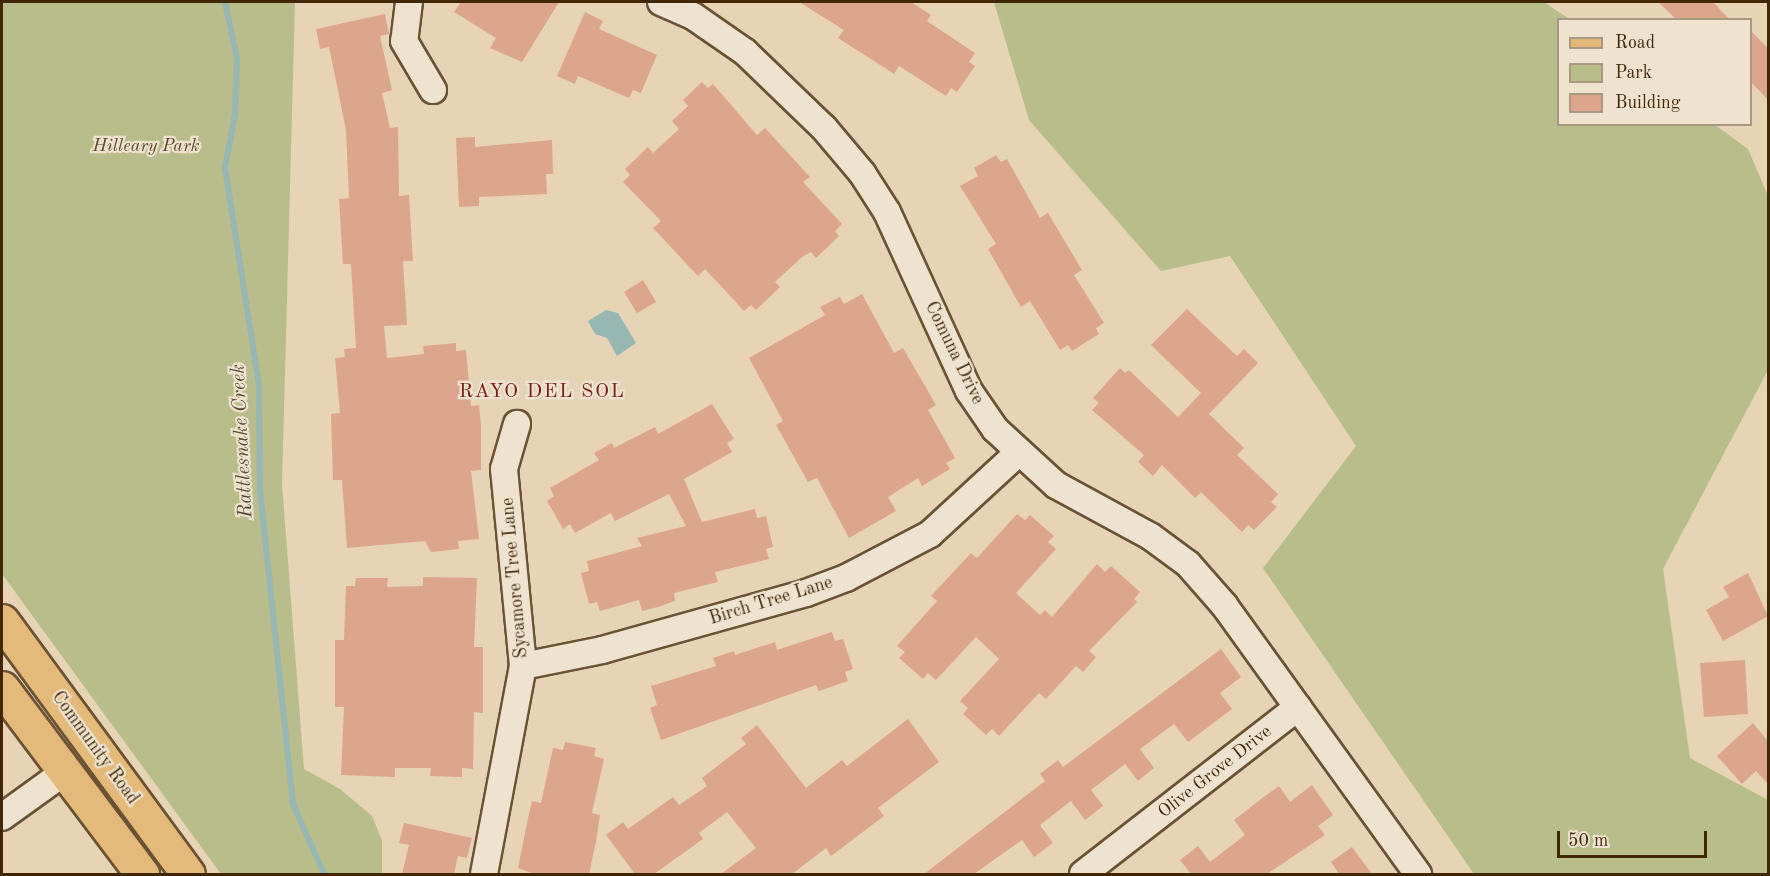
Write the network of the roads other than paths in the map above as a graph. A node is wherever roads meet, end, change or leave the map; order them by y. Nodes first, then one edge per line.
1 (409, 2) edge
2 (661, 2) edge
3 (696, 9) edge
4 (433, 90) dead end
5 (517, 424) dead end
6 (1018, 453) junction
7 (2, 621) edge
8 (2, 664) edge
9 (523, 666) junction
10 (2, 688) edge
11 (1298, 707) junction
12 (94, 747) junction
13 (63, 772) junction
14 (2, 817) edge
15 (187, 873) edge
16 (142, 874) edge
17 (484, 874) edge
18 (1083, 874) edge
19 (1418, 874) edge

1 - 4 street
2 - 3 street, Comuna Drive
3 - 6 street, Comuna Drive
5 - 9 street, Sycamore Tree Lane
6 - 9 street, Birch Tree Lane
6 - 11 street, Comuna Drive
7 - 12 main road, Community Road
8 - 12 main road
9 - 17 street, Sycamore Tree Lane
10 - 13 main road
11 - 18 street, Olive Grove Drive
11 - 19 street
12 - 15 main road, Community Road
13 - 14 street
13 - 15 main road
13 - 16 main road

